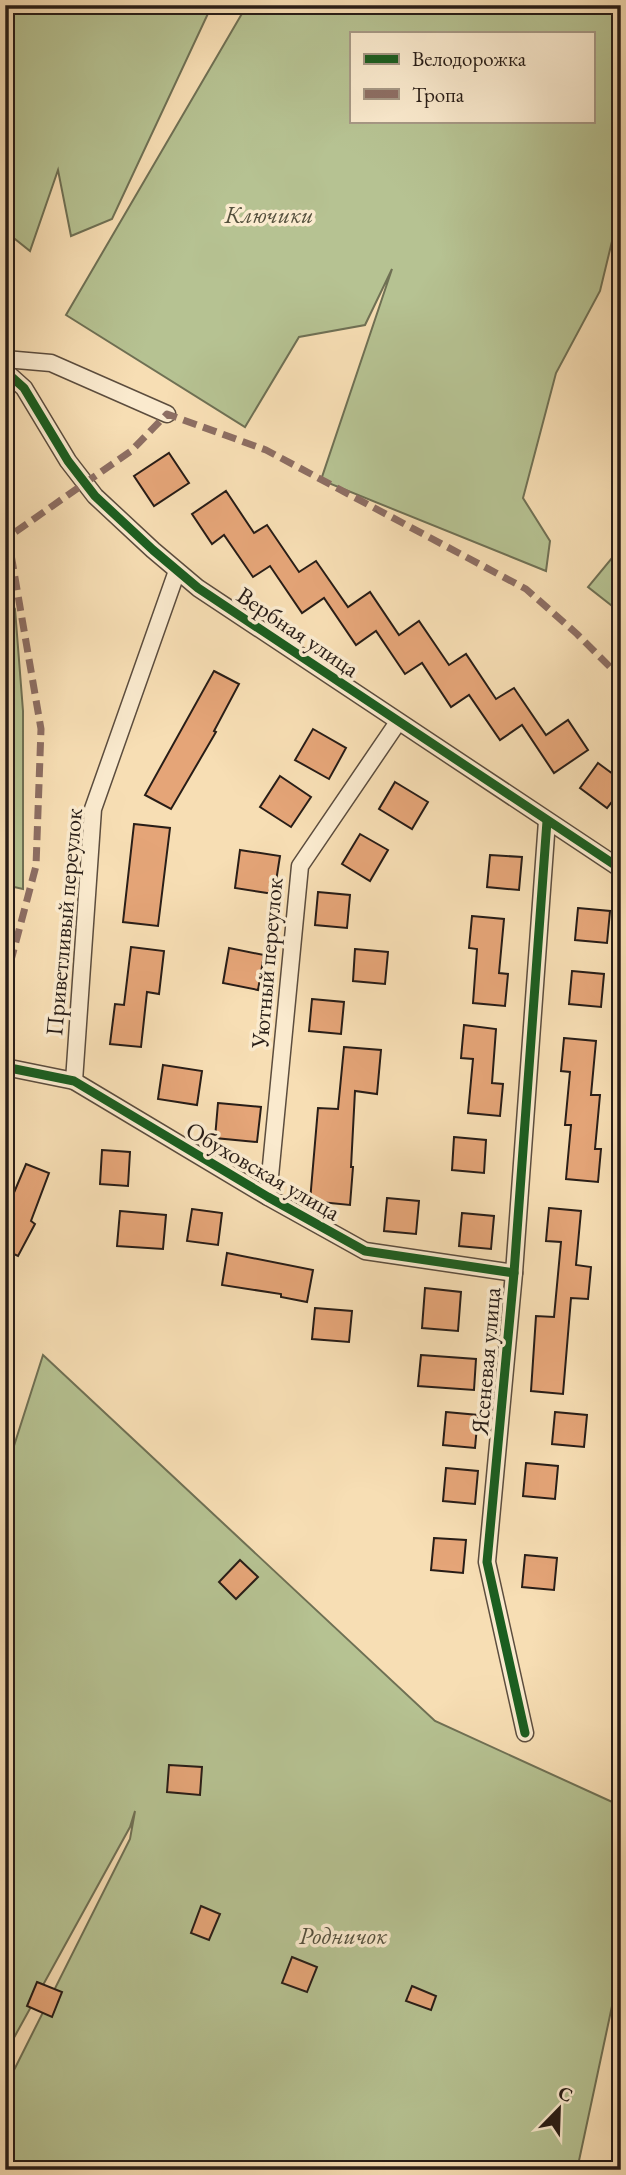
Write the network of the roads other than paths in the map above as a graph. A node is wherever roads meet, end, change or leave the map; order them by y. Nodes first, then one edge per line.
1 (5, 359) edge
2 (5, 371) edge
3 (167, 414) dead end
4 (177, 571) junction
5 (398, 722) junction
6 (547, 821) junction
7 (621, 869) edge
8 (5, 1067) edge
9 (74, 1081) junction
10 (268, 1197) junction
11 (514, 1273) junction
12 (525, 1733) dead end

1 - 3 street
2 - 4 street, Вербная улица
4 - 5 street, Вербная улица
4 - 9 street, Приветливый переулок
5 - 6 street, Вербная улица
5 - 10 street, Уютный переулок
6 - 7 street, Вербная улица
6 - 11 street, Ясеневая улица
8 - 9 street, Обуховская улица
9 - 10 street, Обуховская улица
10 - 11 street, Обуховская улица
11 - 12 street, Ясеневая улица

